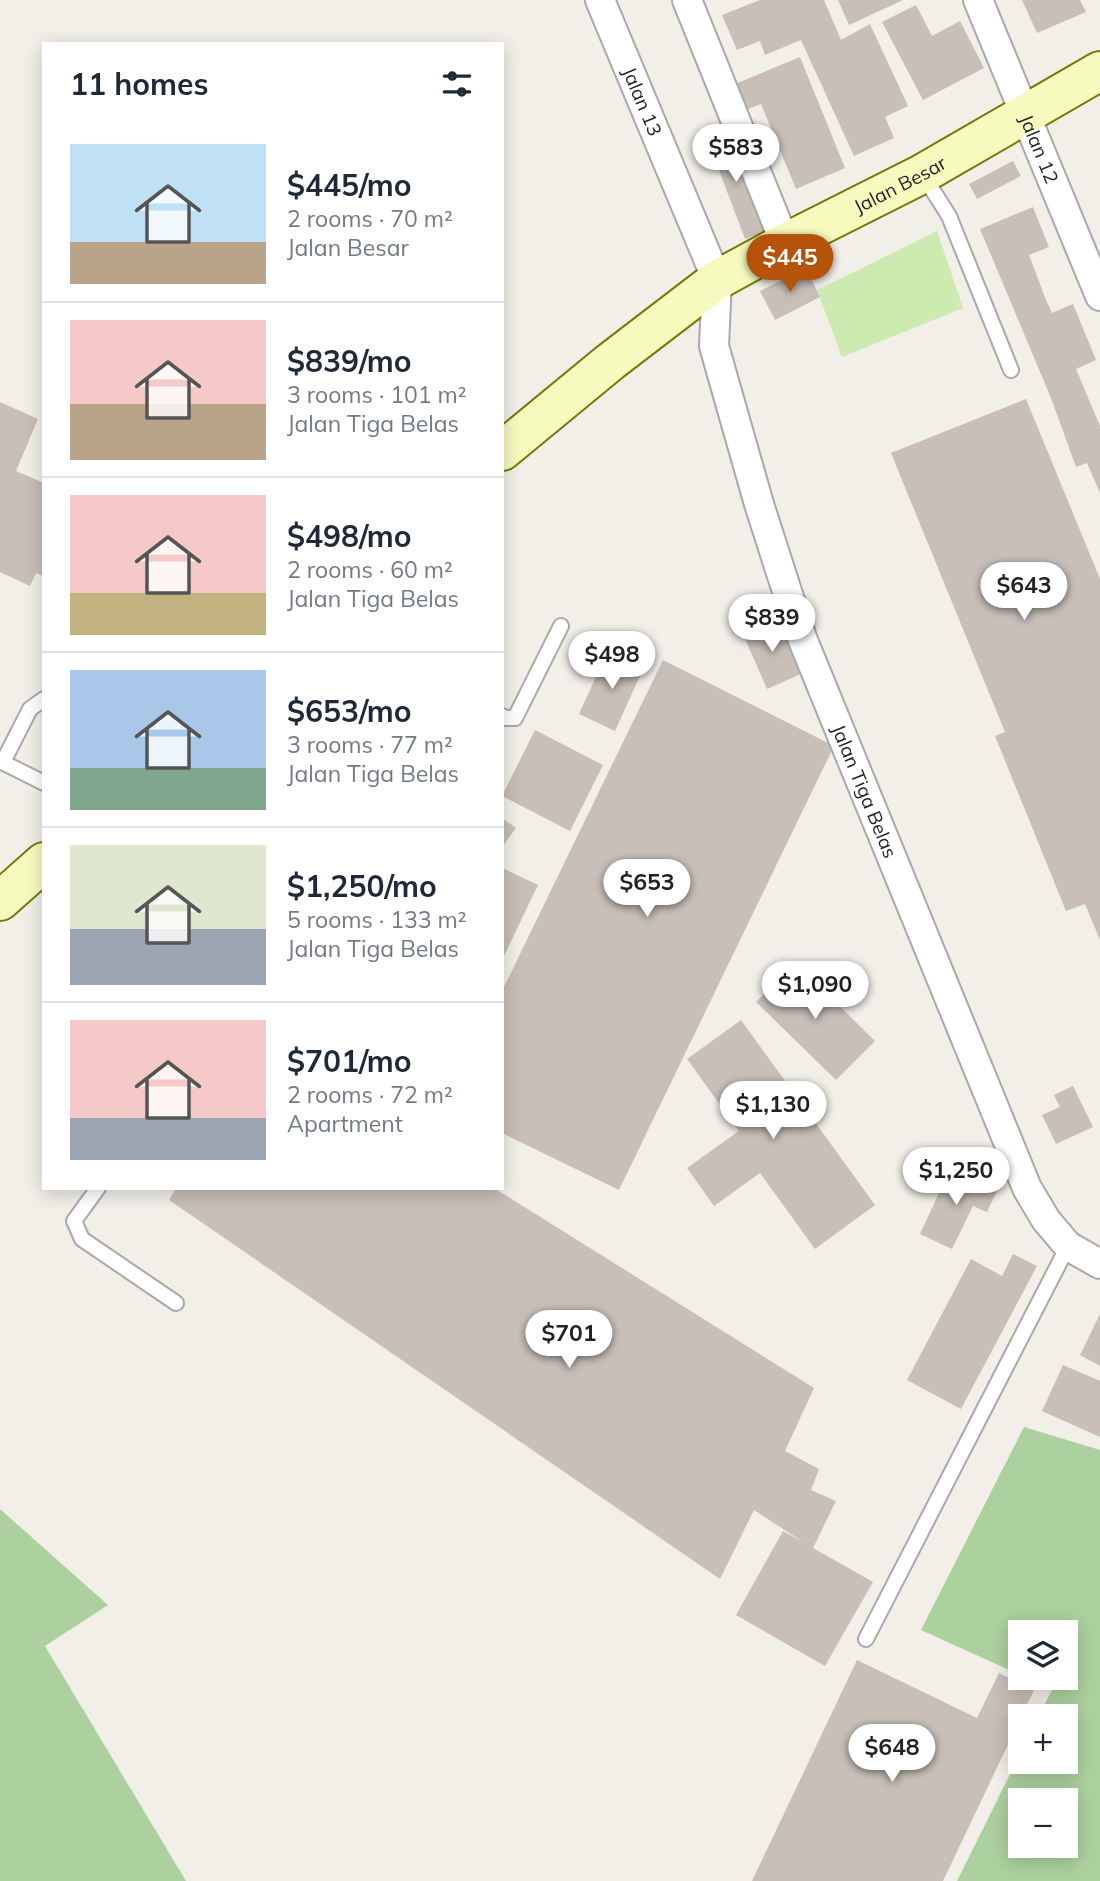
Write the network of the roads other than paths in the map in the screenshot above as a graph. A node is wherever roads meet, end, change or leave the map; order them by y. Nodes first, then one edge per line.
1 (600, 0) edge
2 (687, 0) edge
3 (978, 0) edge
4 (1100, 71) edge
5 (1025, 115) junction
6 (922, 174) junction
7 (785, 243) junction
8 (716, 280) junction
9 (1100, 296) edge
10 (1011, 370) dead end
11 (504, 448) edge
12 (561, 626) dead end
13 (42, 700) edge
14 (504, 717) edge
15 (1, 761) edge
16 (42, 782) edge
17 (42, 864) edge
18 (0, 901) edge
19 (96, 1190) edge
20 (1068, 1246) junction
21 (1100, 1264) edge
22 (176, 1303) dead end
23 (866, 1639) dead end

1 - 8 street, Jalan 13
2 - 7 street
3 - 5 street, Jalan 12
4 - 5 main road, Jalan Besar
5 - 6 main road, Jalan Besar
5 - 9 street, Jalan 12
6 - 7 main road, Jalan Besar
6 - 10 lane
7 - 8 main road, Jalan Besar
8 - 11 main road, Jalan Besar
8 - 20 street, Jalan Tiga Belas
12 - 14 lane
13 - 15 lane
15 - 16 lane
17 - 18 main road
19 - 22 lane
20 - 21 street, Jalan Tiga Belas
20 - 23 lane

